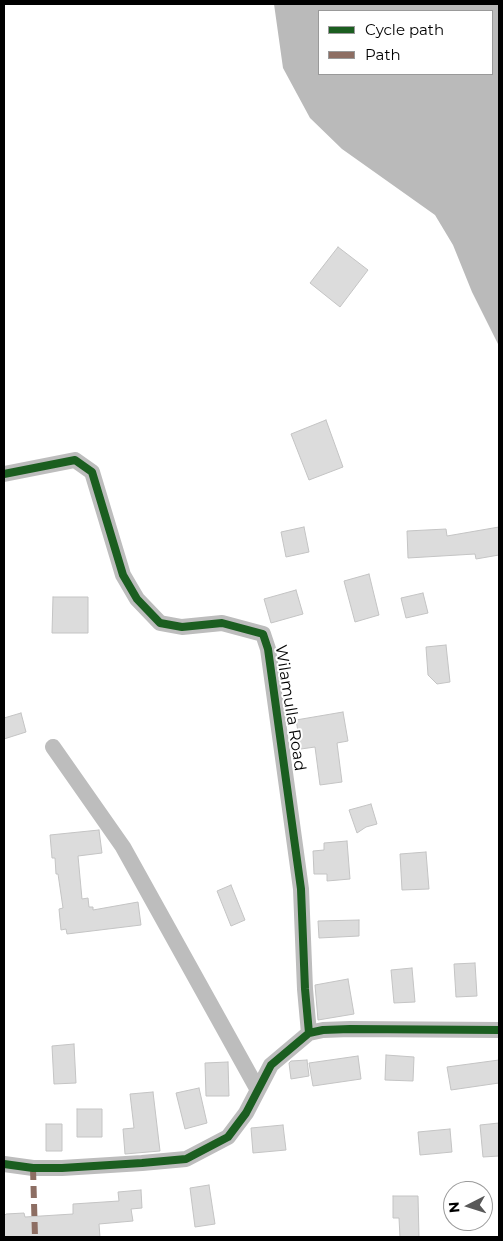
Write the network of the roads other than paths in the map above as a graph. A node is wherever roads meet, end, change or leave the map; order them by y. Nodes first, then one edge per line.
1 (4, 474) edge
2 (53, 747) dead end
3 (499, 1030) edge
4 (310, 1033) junction
5 (258, 1090) junction
6 (4, 1164) edge

1 - 4 street, Wilamulla Road
2 - 5 street
3 - 4 street
4 - 5 street
5 - 6 street

